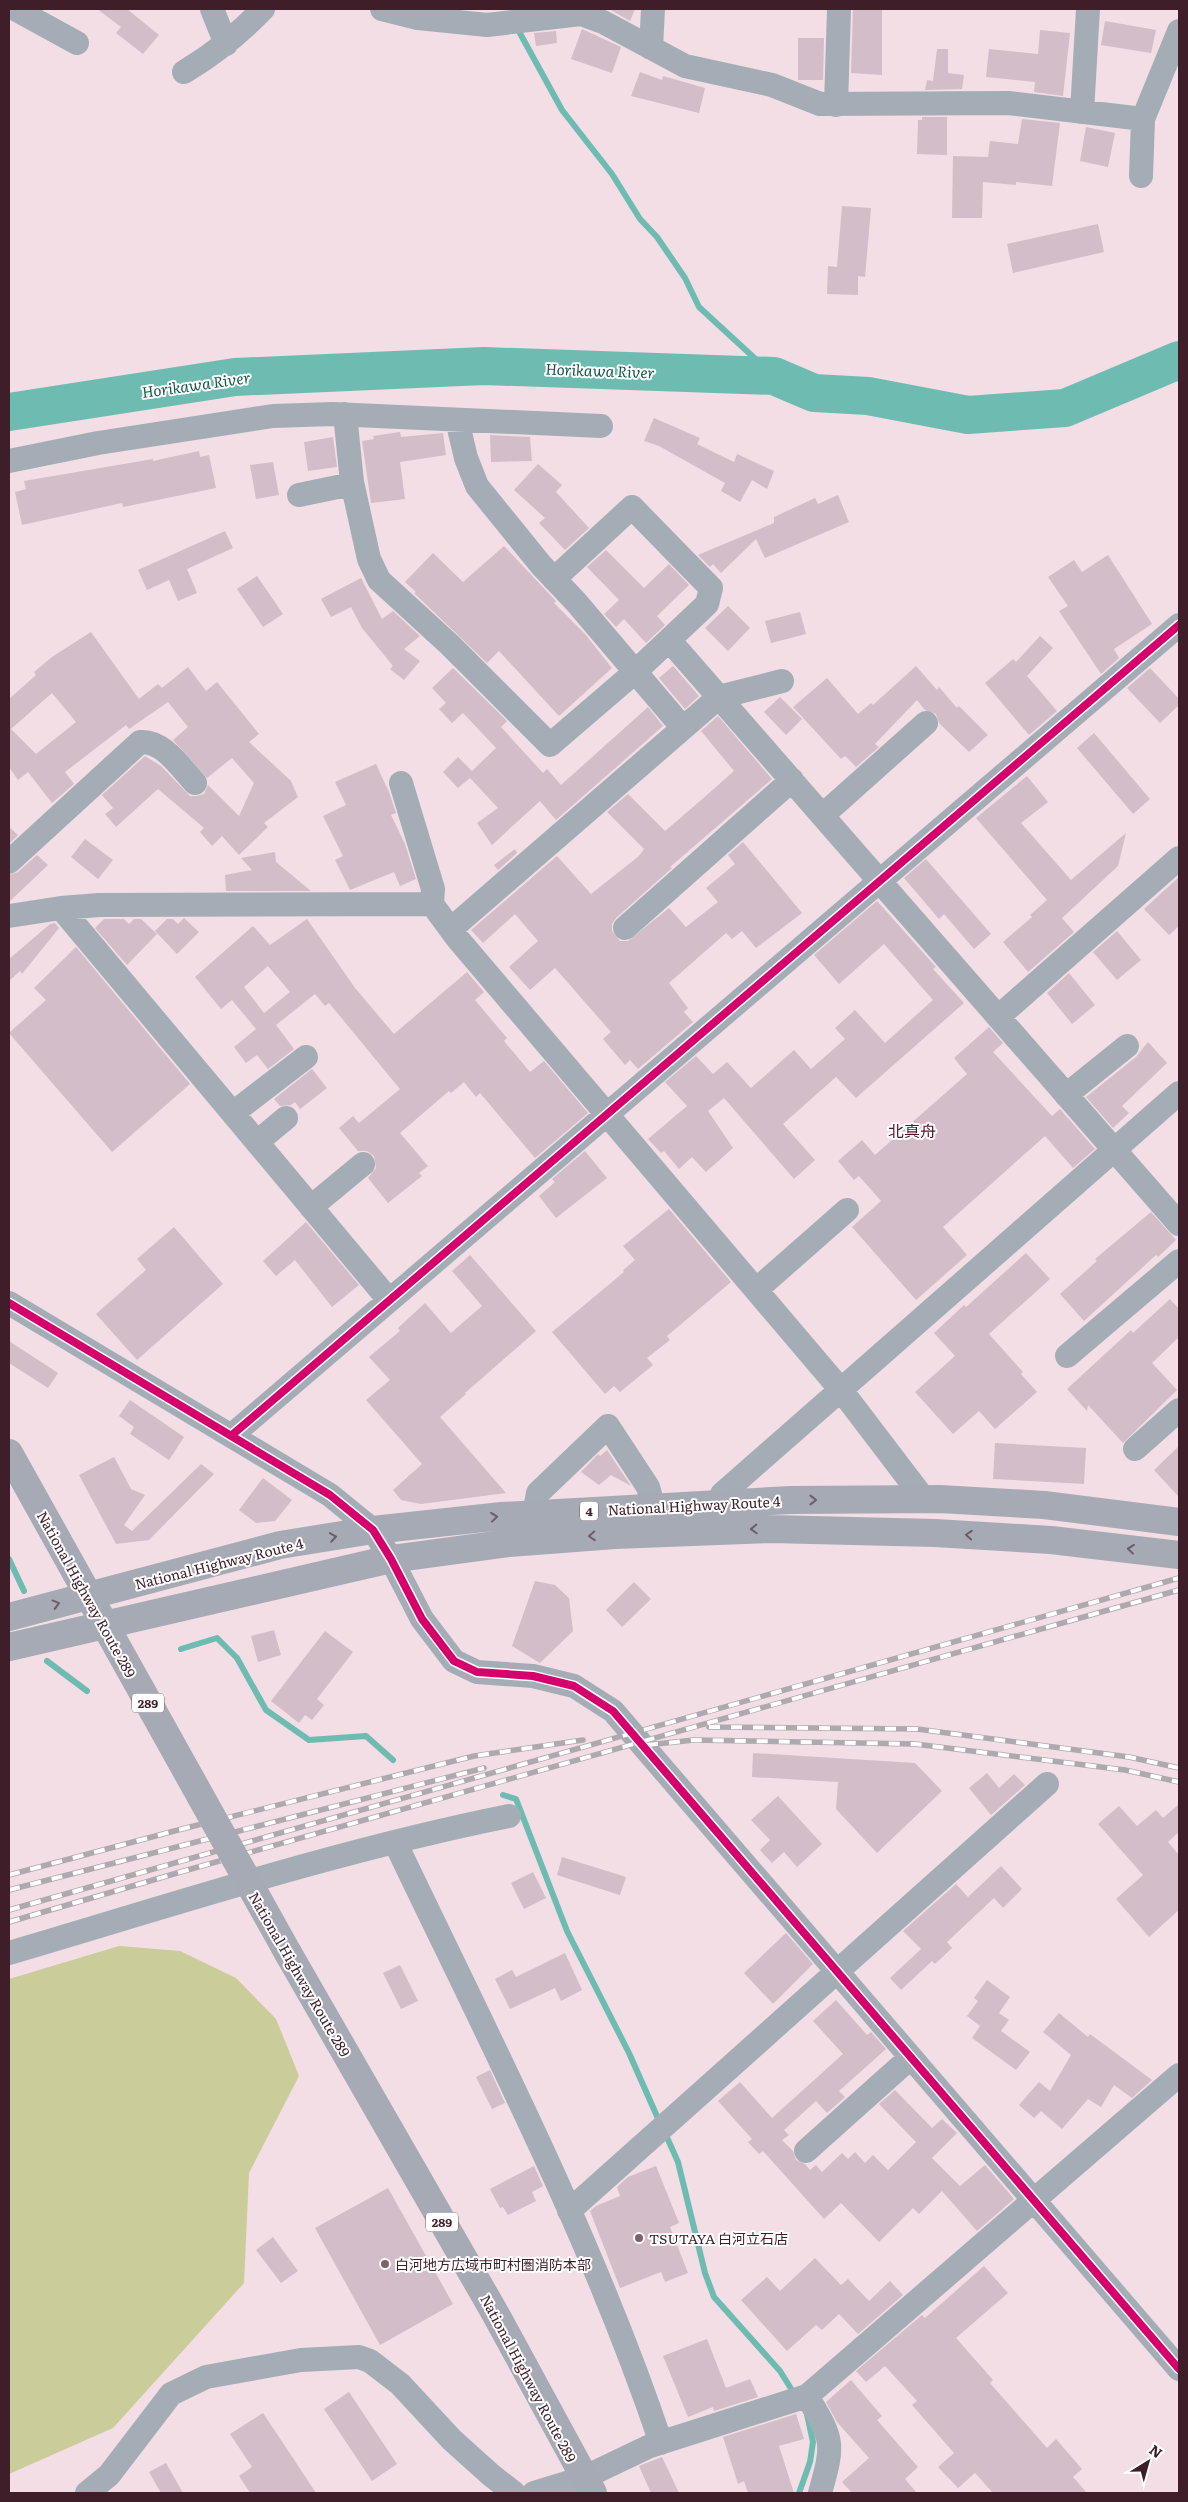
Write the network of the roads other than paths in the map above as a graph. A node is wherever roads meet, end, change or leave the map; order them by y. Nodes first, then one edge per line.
1 (15, 9) edge
2 (212, 9) edge
3 (263, 9) edge
4 (382, 9) edge
5 (653, 9) edge
6 (839, 9) edge
7 (1088, 9) edge
8 (1179, 31) edge
9 (77, 43) dead end
10 (226, 44) junction
11 (651, 48) junction
12 (184, 72) dead end
13 (836, 105) junction
14 (1082, 112) junction
15 (1143, 120) junction
16 (1141, 176) dead end
17 (345, 414) junction
18 (457, 420) junction
19 (602, 426) dead end
20 (9, 461) edge
21 (352, 484) junction
22 (299, 495) dead end
23 (554, 579) junction
24 (1179, 625) edge
25 (670, 640) junction
26 (635, 672) junction
27 (782, 681) dead end
28 (719, 697) junction
29 (926, 723) dead end
30 (683, 728) junction
31 (792, 780) junction
32 (401, 782) dead end
33 (195, 783) dead end
34 (822, 815) junction
35 (1179, 858) edge
36 (9, 862) edge
37 (880, 881) junction
38 (432, 904) junction
39 (61, 908) junction
40 (9, 916) edge
41 (625, 928) dead end
42 (450, 929) junction
43 (998, 1017) junction
44 (1127, 1046) dead end
45 (306, 1057) dead end
46 (1179, 1093) edge
47 (1066, 1095) junction
48 (233, 1113) junction
49 (607, 1115) junction
50 (286, 1118) dead end
51 (257, 1142) junction
52 (1113, 1149) junction
53 (363, 1164) dead end
54 (311, 1207) junction
55 (847, 1210) dead end
56 (1179, 1224) edge
57 (1179, 1261) edge
58 (756, 1290) junction
59 (389, 1300) junction
60 (9, 1302) edge
61 (1067, 1356) dead end
62 (841, 1390) junction
63 (1179, 1410) edge
64 (232, 1435) junction
65 (1135, 1449) dead end
66 (9, 1453) edge
67 (924, 1499) junction
68 (720, 1504) junction
69 (654, 1508) junction
70 (534, 1514) junction
71 (1179, 1522) edge
72 (373, 1530) junction
73 (1179, 1555) edge
74 (391, 1559) junction
75 (9, 1617) edge
76 (9, 1647) edge
77 (1047, 1784) dead end
78 (509, 1816) dead end
79 (395, 1842) junction
80 (9, 1953) edge
81 (836, 1972) junction
82 (910, 2058) junction
83 (1179, 2075) edge
84 (806, 2151) dead end
85 (1035, 2201) junction
86 (569, 2211) junction
87 (1179, 2369) edge
88 (807, 2396) junction
89 (661, 2443) junction
90 (588, 2486) edge
91 (88, 2493) edge
92 (514, 2493) edge
93 (534, 2493) edge
94 (820, 2493) edge

1 - 9 street
2 - 10 street
3 - 10 street
4 - 11 street
5 - 11 street
6 - 13 street
7 - 14 street
8 - 15 street
10 - 12 street
11 - 13 street
13 - 14 street
14 - 15 street
15 - 16 street
17 - 18 street
17 - 20 street
17 - 21 street
18 - 19 street
18 - 23 street
21 - 22 street
21 - 26 street
23 - 25 street
23 - 26 street
24 - 37 street
25 - 26 street
25 - 28 street
26 - 30 street
27 - 28 street
28 - 30 street
28 - 31 street
29 - 34 street
30 - 42 street
31 - 34 street
31 - 41 street
32 - 38 street
33 - 36 street
34 - 37 street
35 - 43 street
37 - 43 street
37 - 49 street
38 - 39 street
38 - 42 street
39 - 40 street
39 - 48 street
42 - 49 street
43 - 47 street
44 - 47 street
45 - 48 street
46 - 52 street
47 - 52 street
48 - 51 street
49 - 58 street
49 - 59 street
50 - 51 street
51 - 54 street
52 - 56 street
52 - 62 street
53 - 54 street
54 - 59 street
55 - 58 street
57 - 61 street
58 - 62 street
59 - 64 street
60 - 64 street
62 - 67 street
62 - 68 street
63 - 65 street
64 - 72 street
66 - 90 highway, National Highway Route 289 / 289, bridge
68 -> 67 highway, National Highway Route 4 / 4
67 - 71 highway, National Highway Route 4 / 4
68 - 69 highway, National Highway Route 4 / 4
69 - 70 highway, National Highway Route 4 / 4
69 - 70 street
72 -> 70 highway, National Highway Route 4 / 4
72 - 74 street
75 -> 72 highway, National Highway Route 4 / 4
73 -> 74 highway, National Highway Route 4 / 4
74 - 76 highway, National Highway Route 4 / 4
74 - 81 street
77 - 81 street
78 - 79 street
79 - 80 street
79 - 86 street
81 - 82 street
81 - 86 street
82 - 84 street
82 - 85 street
83 - 85 street
85 - 87 street
85 - 88 street
86 - 89 street
88 - 89 street
88 - 94 street
89 - 90 street
90 - 93 street
91 - 92 street

